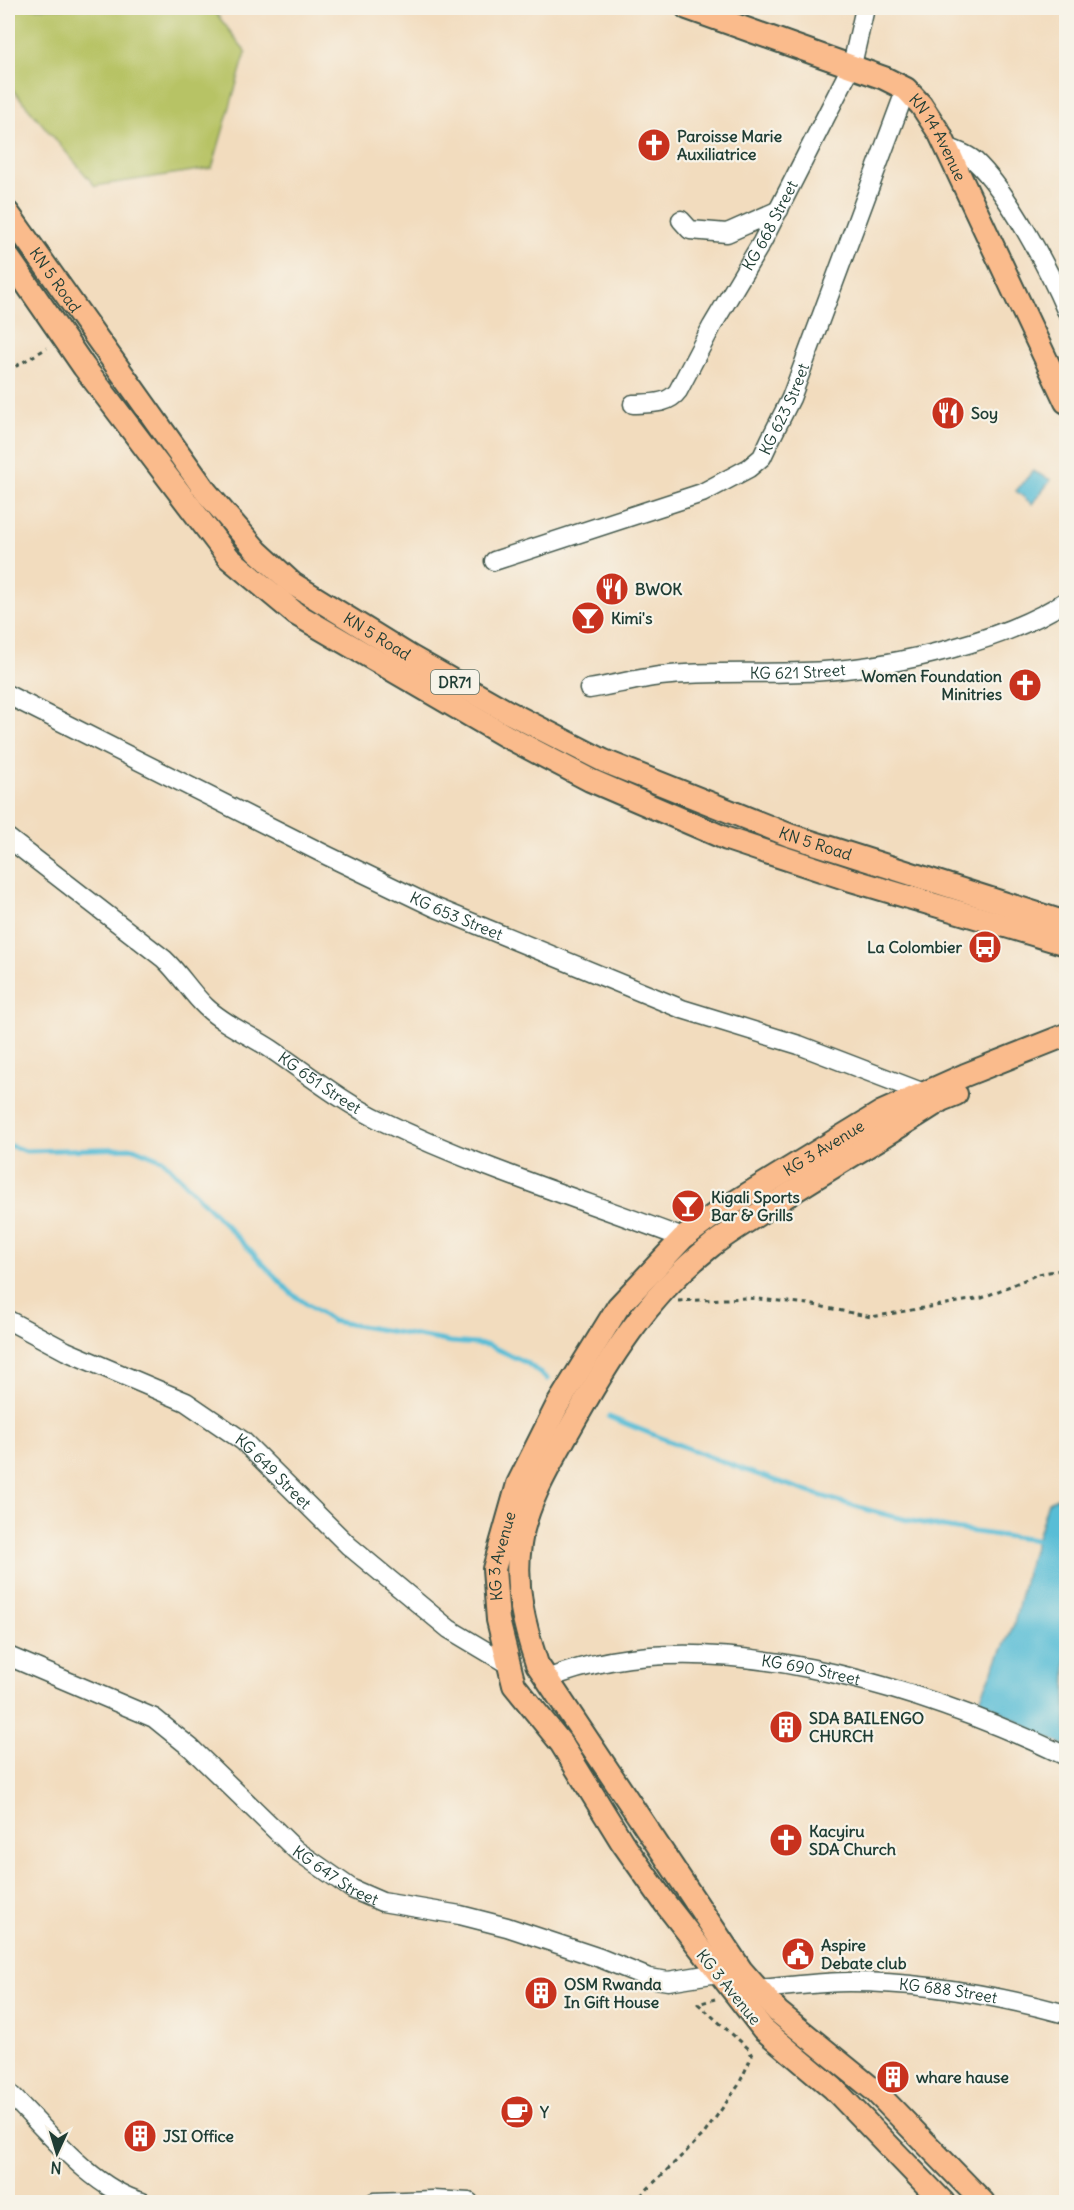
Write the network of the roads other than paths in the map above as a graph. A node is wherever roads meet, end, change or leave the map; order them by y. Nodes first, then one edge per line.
1 (687, 8) edge
2 (865, 8) edge
3 (852, 65) junction
4 (906, 89) junction
5 (947, 147) junction
6 (779, 210) junction
7 (8, 213) edge
8 (681, 220) dead end
9 (8, 257) edge
10 (1066, 310) edge
11 (1064, 391) edge
12 (633, 404) dead end
13 (494, 561) dead end
14 (1066, 601) edge
15 (589, 689) dead end
16 (8, 695) edge
17 (8, 838) edge
18 (1066, 923) edge
19 (1066, 944) edge
20 (1066, 1035) edge
21 (1066, 1049) edge
22 (924, 1093) junction
23 (683, 1238) junction
24 (8, 1320) edge
25 (8, 1656) edge
26 (511, 1666) junction
27 (547, 1679) junction
28 (1066, 1756) edge
29 (718, 1973) junction
30 (747, 1993) junction
31 (1066, 2014) edge
32 (8, 2092) edge
33 (142, 2202) edge
34 (374, 2202) edge
35 (469, 2202) edge
36 (943, 2202) edge
37 (983, 2202) edge

1 - 3 main road, KN 14 Avenue
2 - 3 street, KG 668 Street
3 - 4 main road, KN 14 Avenue
3 - 6 street, KG 668 Street
4 - 5 main road, KN 14 Avenue
4 - 13 street, KG 623 Street
5 - 10 street
5 - 11 main road, KN 14 Avenue
6 - 8 street
6 - 12 street, KG 668 Street
7 - 18 main road, KN 5 Road / DR71
9 - 19 main road, KN 5 Road / DR71
14 - 15 street, KG 621 Street
16 - 22 street, KG 653 Street
17 - 23 street, KG 651 Street
20 - 22 main road, KG 3 Avenue
21 - 27 main road, KG 3 Avenue
22 - 23 main road, KG 3 Avenue
23 - 26 main road, KG 3 Avenue
24 - 26 street, KG 649 Street
25 - 29 street, KG 647 Street
26 - 29 main road, KG 3 Avenue
27 - 28 street, KG 690 Street
27 - 30 main road, KG 3 Avenue
29 - 30 main road, KG 3 Avenue
30 - 31 street, KG 688 Street
30 - 36 main road, KG 3 Avenue
30 - 37 main road, KG 3 Avenue
32 - 33 street
34 - 35 street

